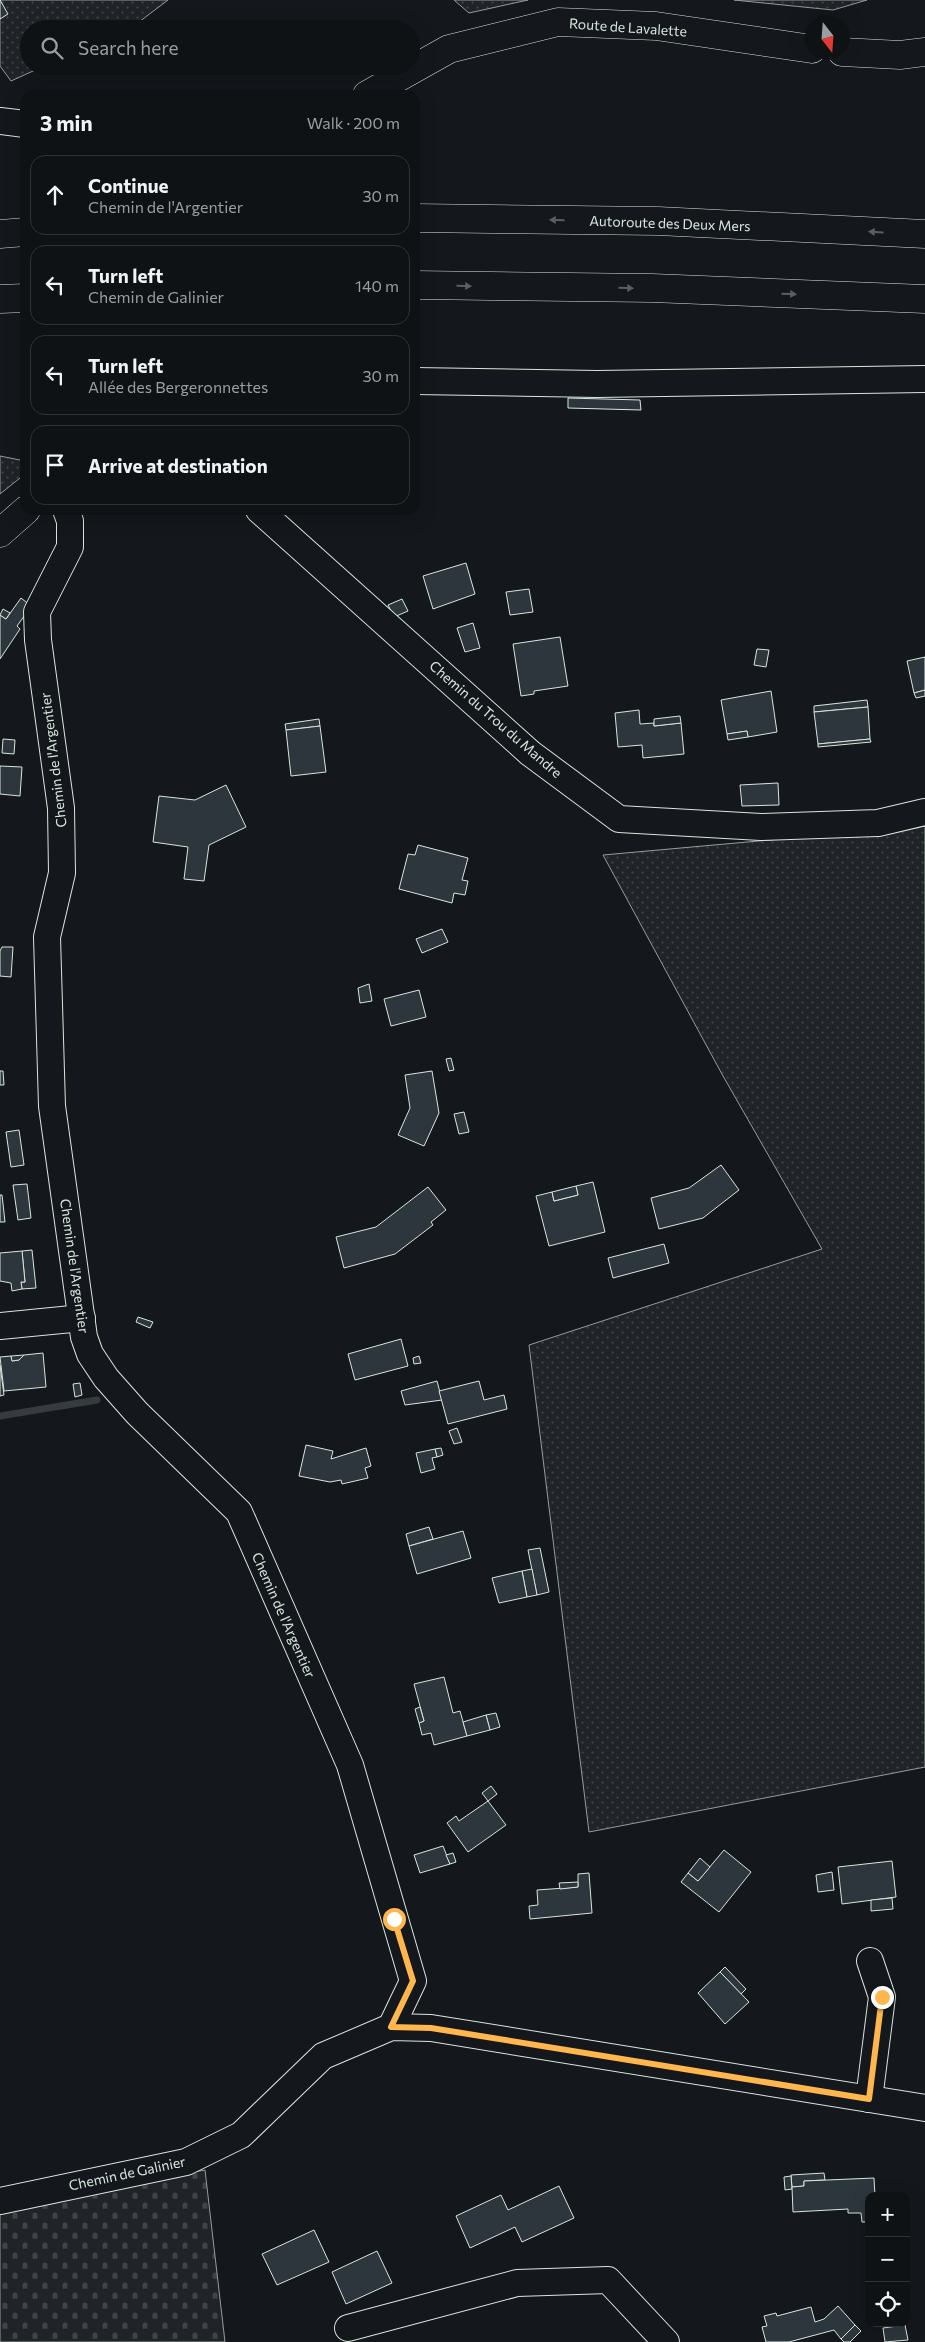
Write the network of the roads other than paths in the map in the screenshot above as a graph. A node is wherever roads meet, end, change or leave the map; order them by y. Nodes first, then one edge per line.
1 (805, 48) edge
2 (850, 52) edge
3 (925, 52) edge
4 (420, 65) edge
5 (403, 75) edge
6 (376, 90) edge
7 (0, 121) edge
8 (20, 123) edge
9 (420, 218) edge
10 (20, 232) edge
11 (0, 234) edge
12 (925, 234) edge
13 (420, 285) edge
14 (20, 298) edge
15 (0, 299) edge
16 (925, 299) edge
17 (925, 379) edge
18 (420, 381) edge
19 (20, 515) edge
20 (68, 515) edge
21 (265, 515) edge
22 (0, 533) edge
23 (925, 812) edge
24 (82, 1318) junction
25 (0, 1326) edge
26 (870, 1961) dead end
27 (391, 2027) junction
28 (869, 2099) junction
29 (925, 2108) edge
30 (0, 2201) edge
31 (348, 2328) dead end
32 (666, 2342) edge

1 - 4 main road, Route de Lavalette
2 - 3 main road
5 - 6 main road, Route de Lavalette
7 - 8 street
12 -> 9 main road, Autoroute des Deux Mers
10 - 11 main road
13 -> 16 main road
14 - 15 main road
17 - 18 street
19 - 22 main road
20 - 24 street, Chemin de l'Argentier
21 - 23 street, Chemin du Trou du Mandre
24 - 25 street
24 - 27 street, Chemin de l'Argentier
26 - 28 street
27 - 28 street, Chemin de Galinier
27 - 30 street, Chemin de Galinier
28 - 29 street, Chemin de Galinier
31 - 32 street

